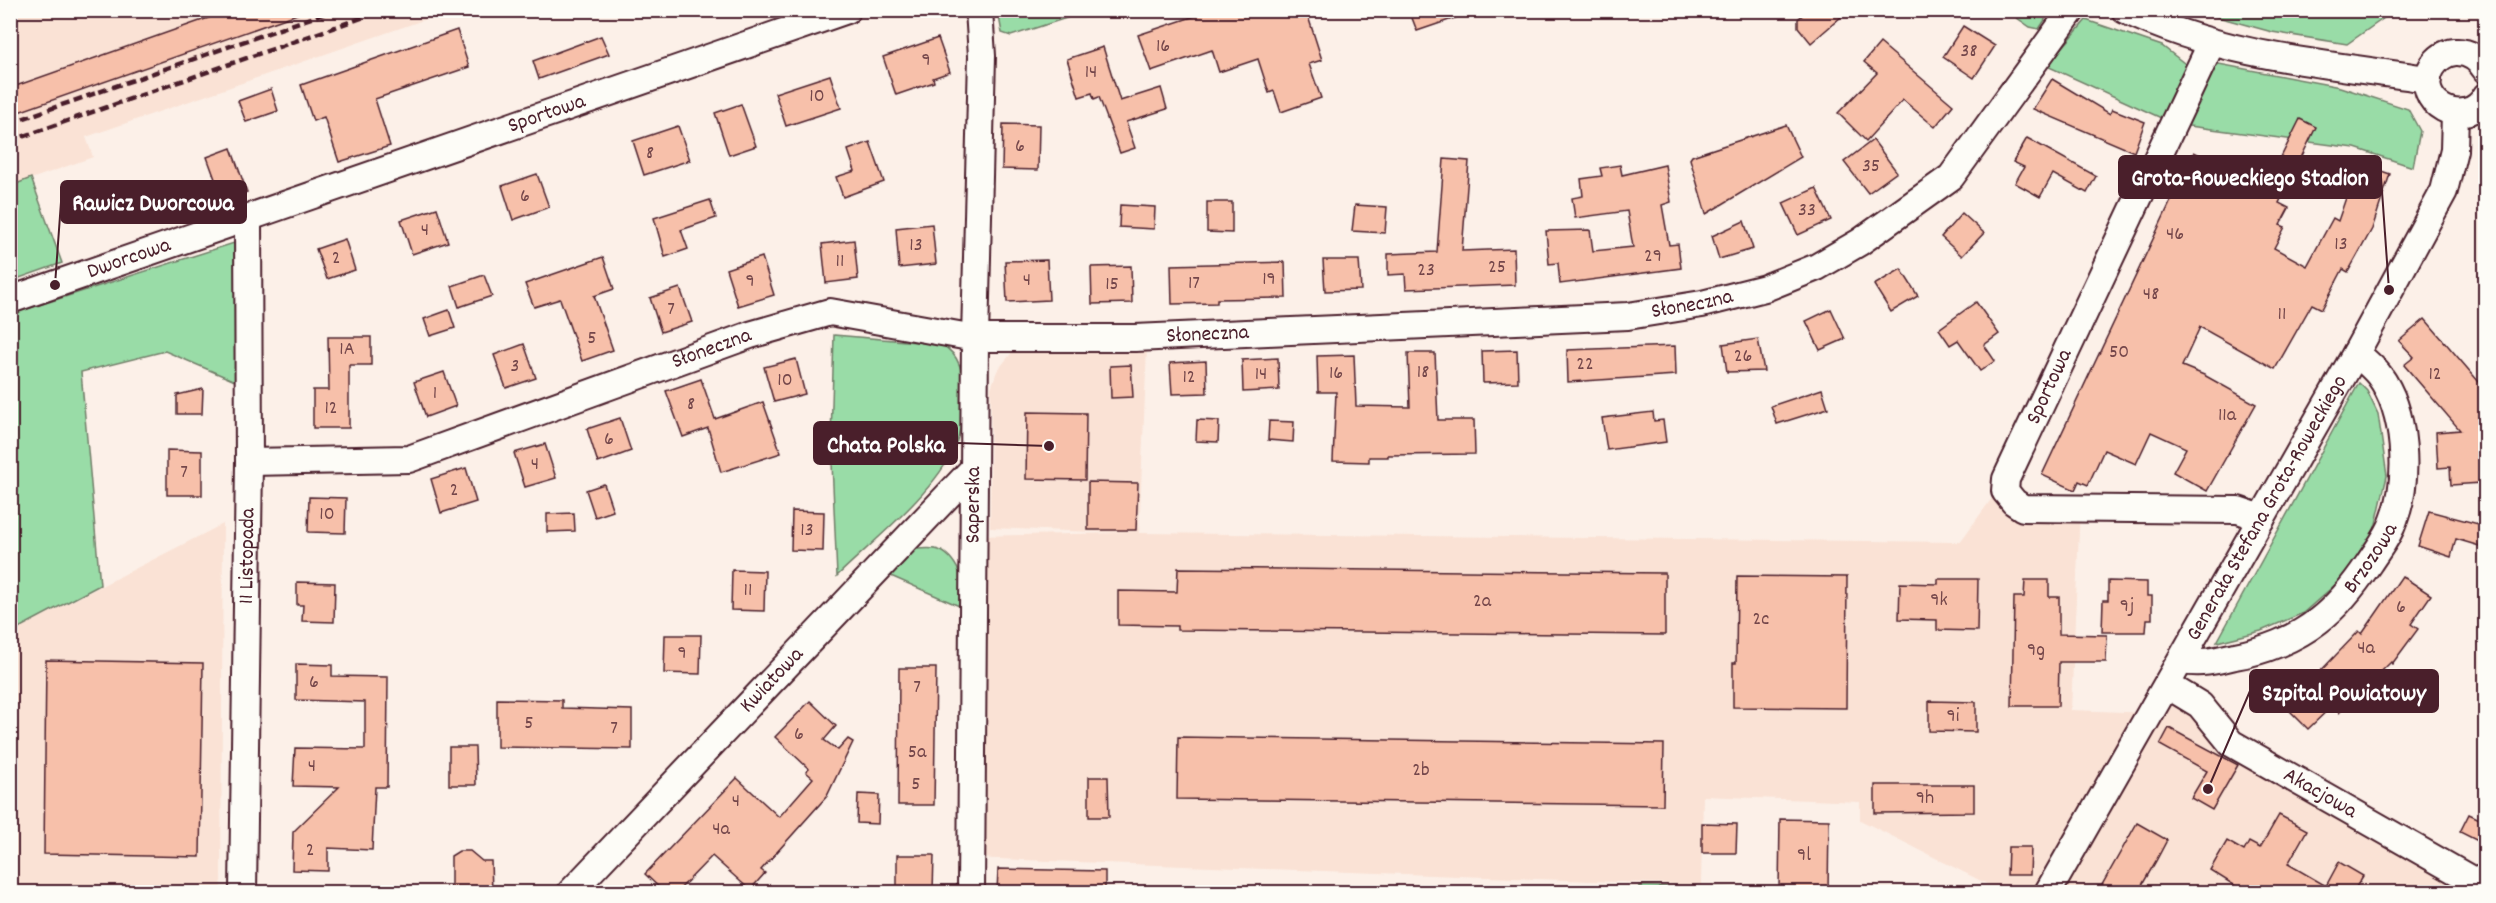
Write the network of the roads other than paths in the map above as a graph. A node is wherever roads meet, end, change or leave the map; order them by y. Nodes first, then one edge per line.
1 (847, 10) edge
2 (979, 10) edge
3 (2072, 10) edge
4 (2125, 10) edge
5 (2211, 44) junction
6 (2485, 69) edge
7 (2428, 79) junction
8 (2486, 96) edge
9 (2455, 113) junction
10 (248, 219) junction
11 (10, 300) edge
12 (975, 338) junction
13 (2356, 353) junction
14 (249, 462) junction
15 (974, 468) junction
16 (2262, 518) junction
17 (2181, 661) junction
18 (2167, 686) junction
19 (2486, 888) edge
20 (243, 892) edge
21 (571, 892) edge
22 (970, 892) edge
23 (2048, 892) edge

1 - 10 street, Sportowa
2 - 12 street, Saperska
3 - 12 street, Słoneczna
4 - 5 street
5 - 7 street
5 - 16 street, Sportowa
6 - 7 street
7 - 9 street
8 - 9 street
9 - 13 street, Generała Stefana Grota-Roweckiego
10 - 11 street, Dworcowa
10 - 14 street, 11 Listopada
12 - 14 street, Słoneczna
12 - 15 street, Saperska
13 - 16 street, Generała Stefana Grota-Roweckiego
13 - 17 street, Brzozowa
14 - 20 street, 11 Listopada
15 - 21 street, Kwiatowa
15 - 22 street, Saperska
16 - 17 street, Generała Stefana Grota-Roweckiego
17 - 18 street, Generała Stefana Grota-Roweckiego
18 - 19 street, Akacjowa
18 - 23 street, Generała Stefana Grota-Roweckiego

